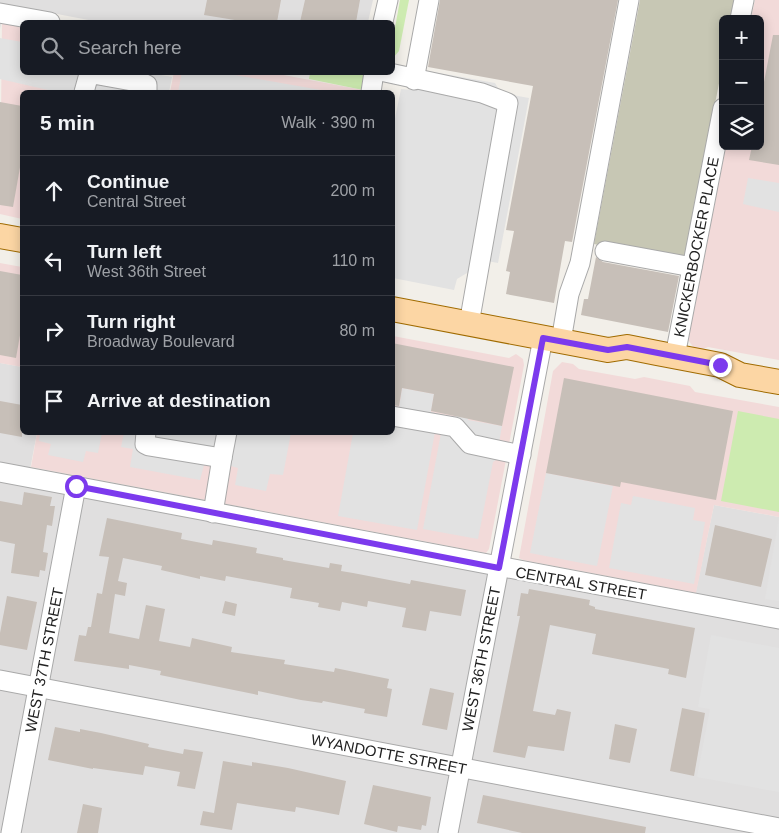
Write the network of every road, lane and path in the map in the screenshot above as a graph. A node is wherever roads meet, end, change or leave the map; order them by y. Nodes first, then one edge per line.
1 (388, 0) edge
2 (429, 0) edge
3 (629, 0) edge
4 (744, 0) edge
5 (0, 13) edge
6 (741, 15) edge
7 (39, 20) edge
8 (383, 20) edge
9 (88, 75) edge
10 (99, 75) edge
11 (374, 75) edge
12 (395, 75) edge
13 (414, 80) junction
14 (84, 90) edge
15 (147, 90) edge
16 (371, 90) edge
17 (719, 129) edge
18 (0, 236) edge
19 (20, 240) edge
20 (605, 251) dead end
21 (692, 267) junction
22 (395, 310) edge
23 (469, 324) junction
24 (552, 339) junction
25 (608, 350) junction
26 (675, 356) junction
27 (740, 375) junction
28 (779, 382) edge
29 (395, 417) edge
30 (146, 435) edge
31 (226, 435) edge
32 (520, 455) junction
33 (222, 458) junction
34 (0, 472) edge
35 (76, 486) junction
36 (213, 513) junction
37 (499, 568) junction
38 (779, 619) edge
39 (0, 680) edge
40 (39, 688) junction
41 (460, 768) junction
42 (779, 828) edge
43 (11, 833) edge
44 (448, 833) edge

1 - 8 street
2 - 13 street
3 - 24 street, WEST 36TH STREET
4 - 6 street
5 - 7 street
9 - 14 street
10 - 15 street
11 - 16 street
12 - 13 street
13 - 23 street
17 - 21 street, KNICKERBOCKER PLACE
18 - 19 main road
20 - 21 street
21 - 26 street, KNICKERBOCKER PLACE
22 - 23 main road
23 - 24 main road
24 - 25 main road
24 - 32 street, WEST 36TH STREET
25 - 26 main road
25 - 27 main road
26 - 27 main road
27 - 28 main road
29 - 32 street
30 - 33 street
31 - 33 street
32 - 37 street, WEST 36TH STREET
33 - 36 street
34 - 35 street, CENTRAL STREET
35 - 36 street, CENTRAL STREET
35 - 40 street, WEST 37TH STREET
36 - 37 street, CENTRAL STREET
37 - 38 street, CENTRAL STREET
37 - 41 street, WEST 36TH STREET
39 - 40 street, WYANDOTTE STREET
40 - 41 street, WYANDOTTE STREET
40 - 43 street, WEST 37TH STREET
41 - 42 street, WYANDOTTE STREET
41 - 44 street, WEST 36TH STREET

